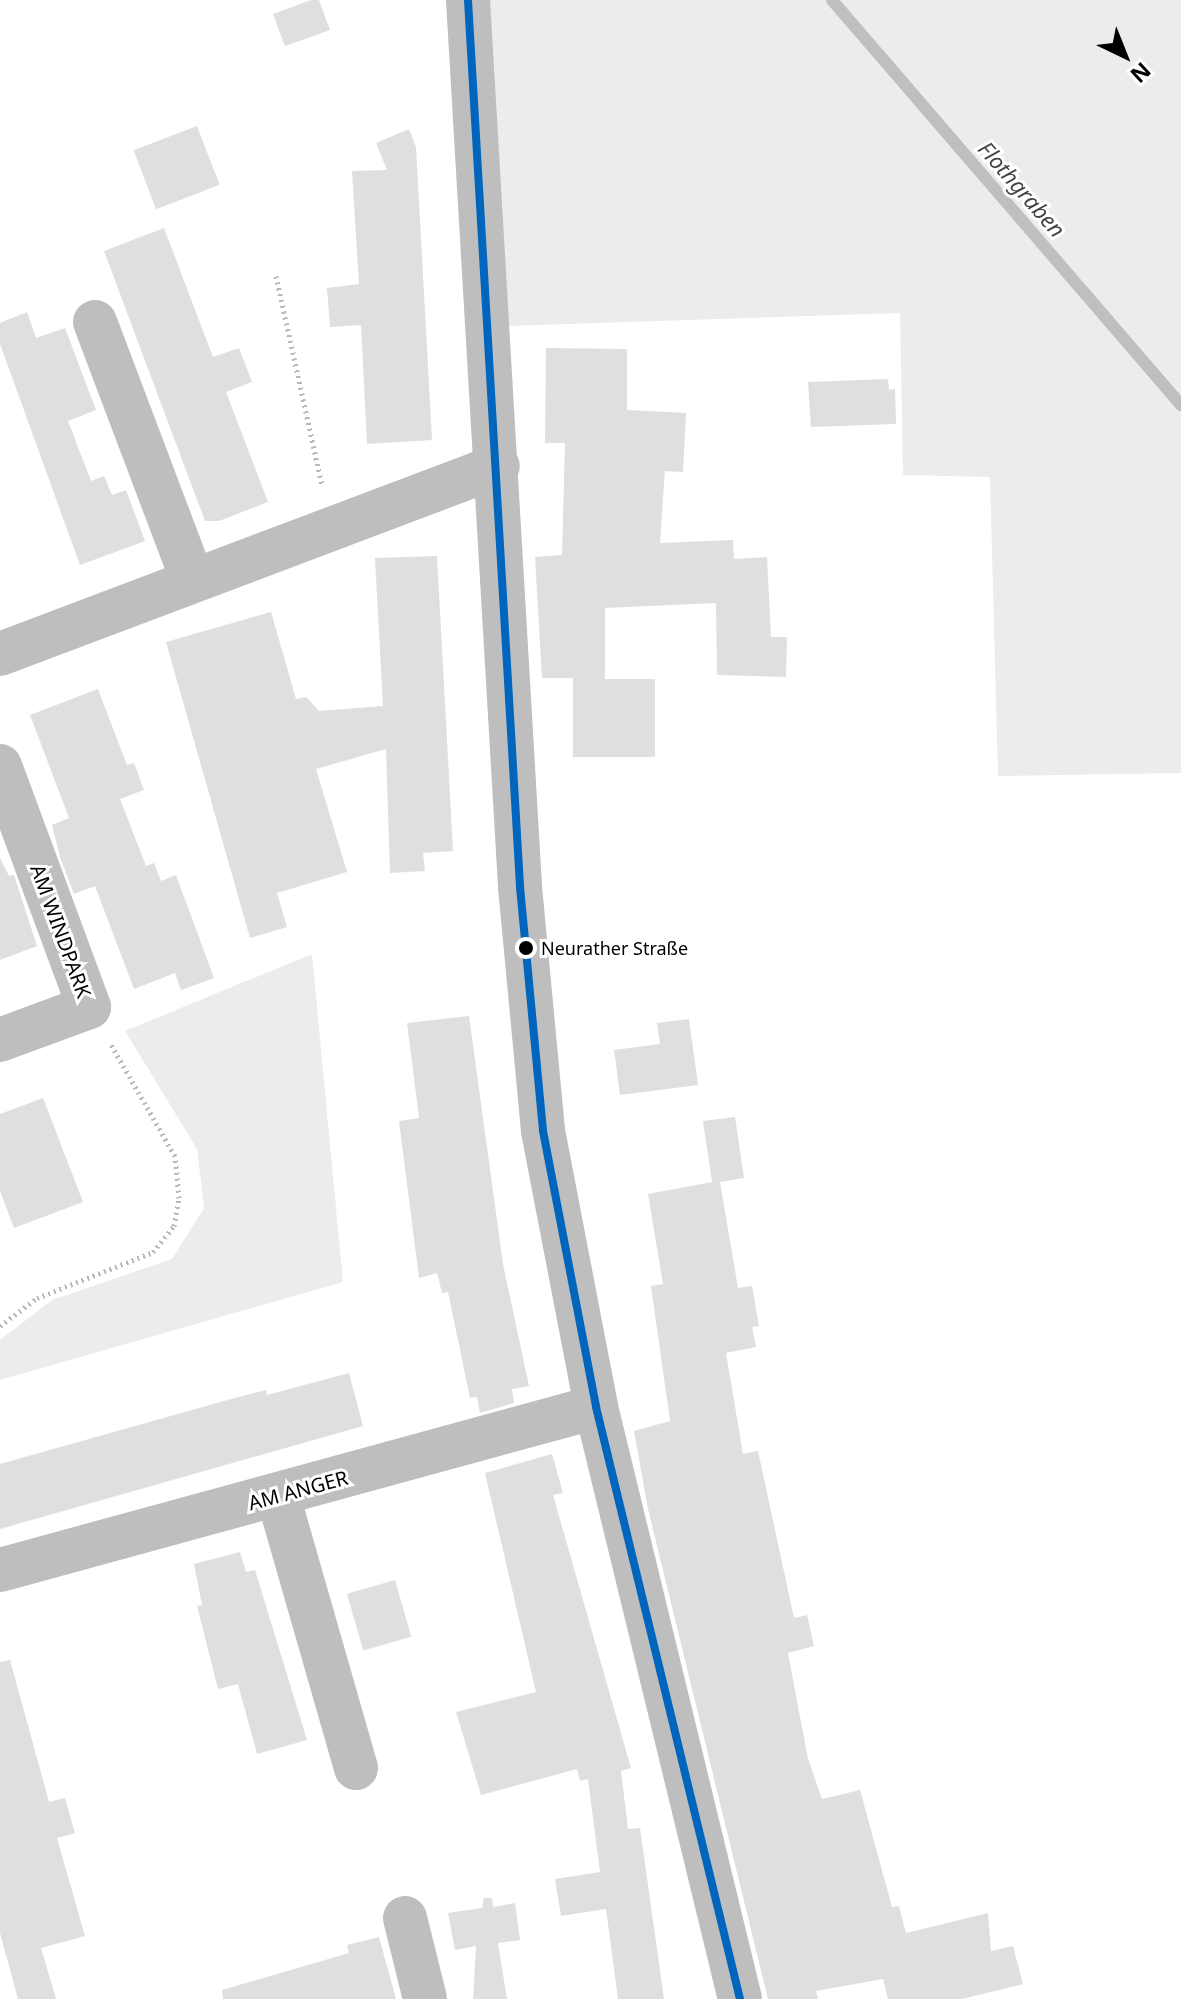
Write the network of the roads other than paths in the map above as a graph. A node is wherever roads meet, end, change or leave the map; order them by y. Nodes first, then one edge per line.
1 (468, 0) edge
2 (95, 322) dead end
3 (498, 466) junction
4 (192, 579) junction
5 (4, 640) edge
6 (0, 766) edge
7 (0, 1040) edge
8 (596, 1407) junction
9 (278, 1496) junction
10 (0, 1570) edge
11 (356, 1768) dead end
12 (405, 1918) dead end
13 (425, 1999) edge
14 (740, 1999) edge

1 - 3 street
2 - 4 street
3 - 4 street
3 - 8 street
4 - 5 street
6 - 7 street, AM WINDPARK
8 - 9 street, AM ANGER
8 - 14 street
9 - 10 street, AM ANGER
9 - 11 street
12 - 13 street

